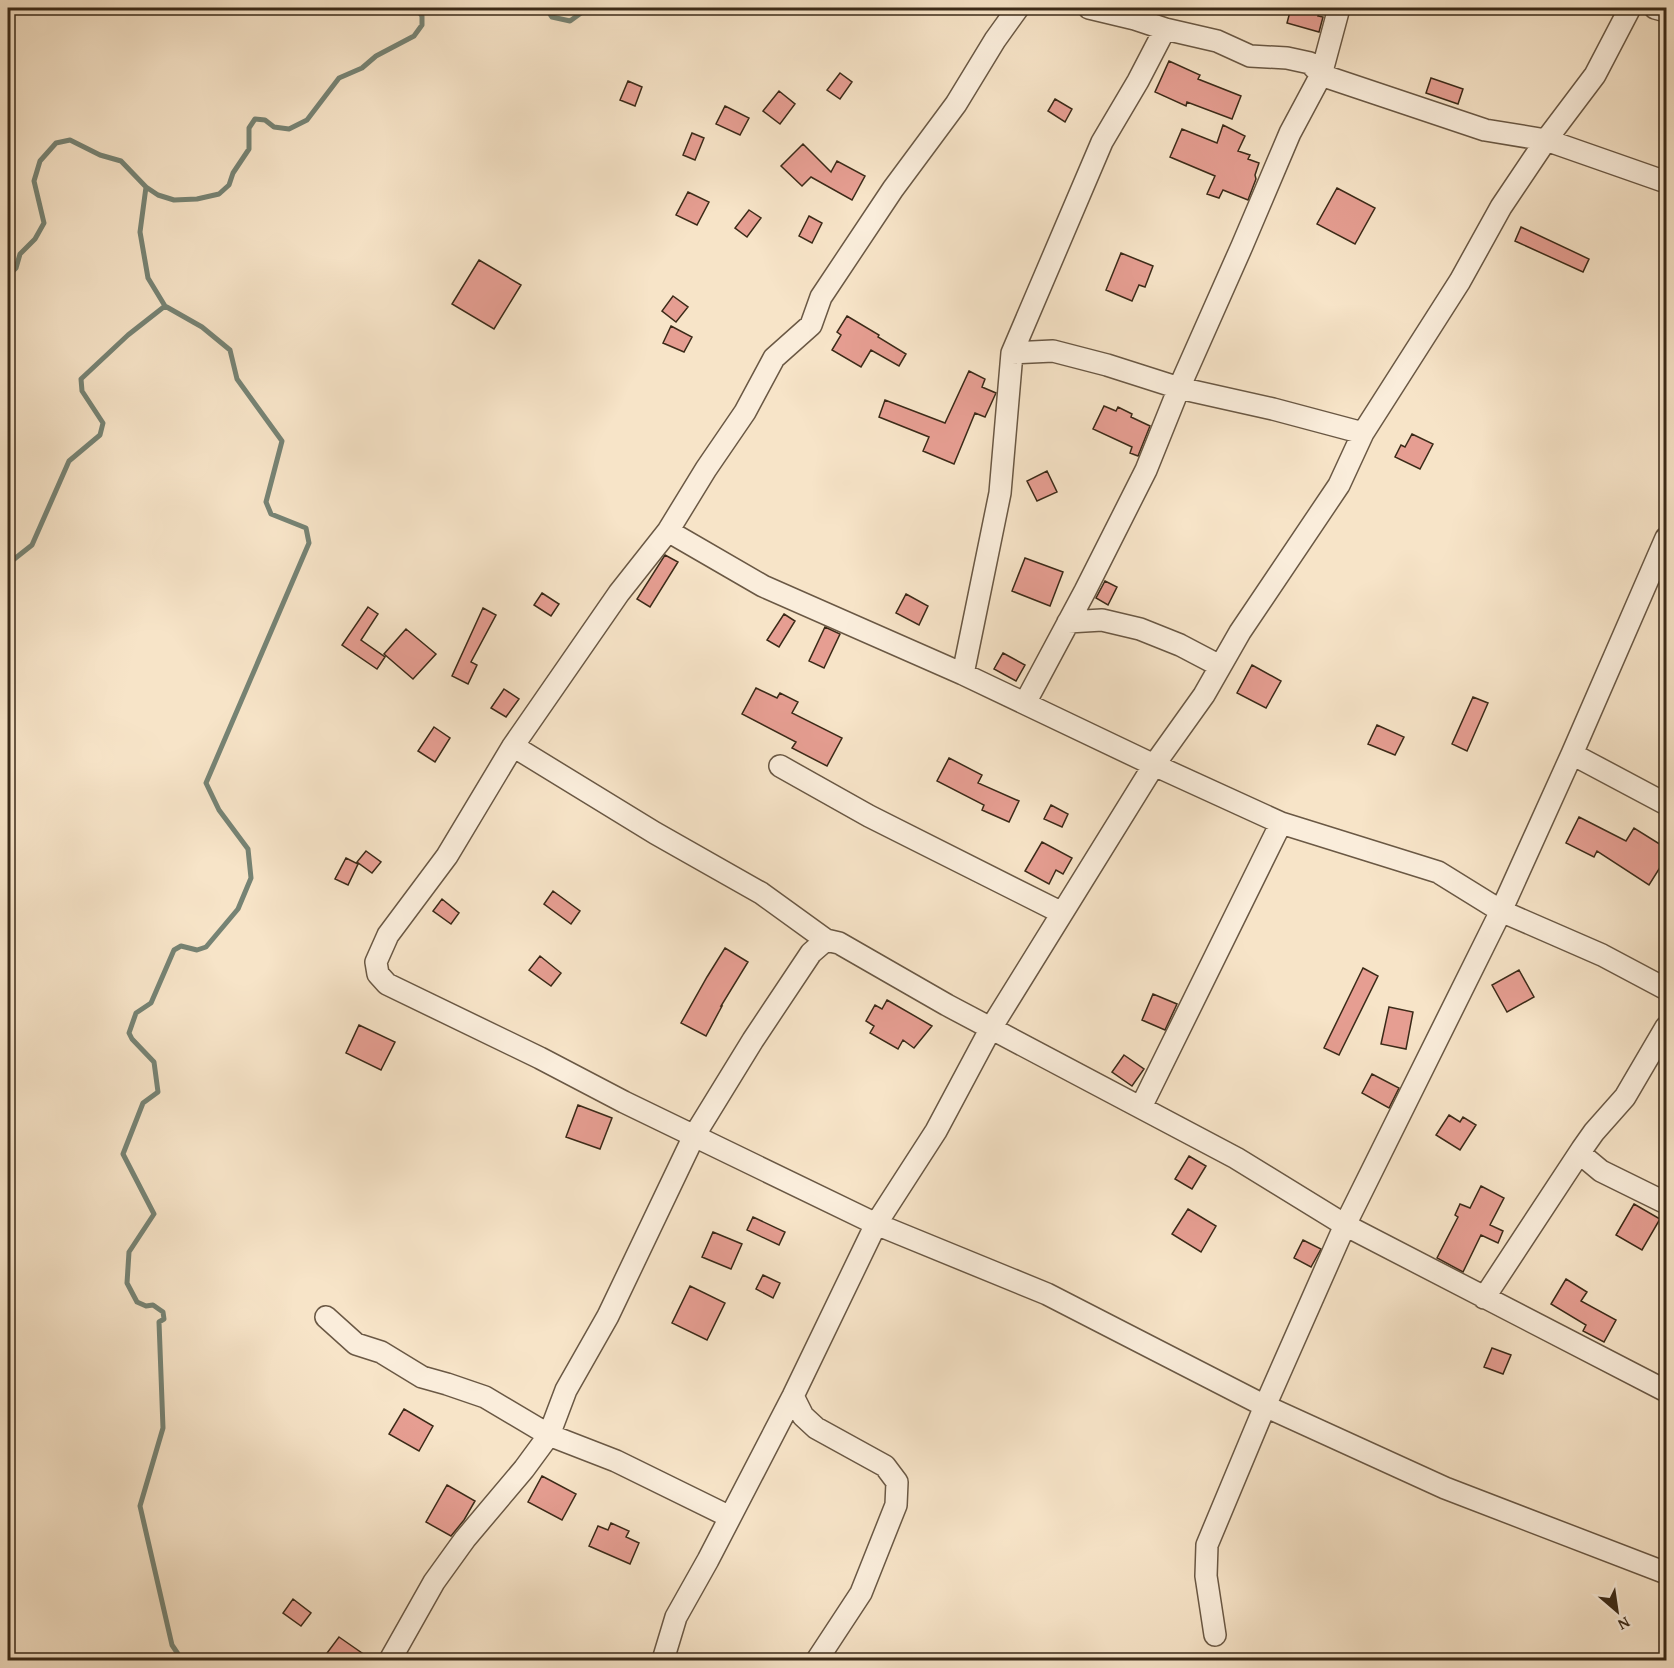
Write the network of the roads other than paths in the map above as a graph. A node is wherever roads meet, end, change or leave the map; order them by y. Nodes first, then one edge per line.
1 (1018, 8) edge
2 (1089, 8) edge
3 (1339, 8) edge
4 (1630, 8) edge
5 (1655, 8) edge
6 (1666, 11) edge
7 (1165, 29) junction
8 (1321, 75) junction
9 (1546, 140) junction
10 (1666, 182) edge
11 (1012, 353) junction
12 (1179, 388) junction
13 (1363, 434) junction
14 (668, 531) junction
15 (1666, 538) edge
16 (1068, 622) junction
17 (1220, 666) junction
18 (963, 674) junction
19 (1025, 703) junction
20 (513, 746) junction
21 (1572, 754) junction
22 (1154, 765) junction
23 (780, 766) dead end
24 (1666, 804) edge
25 (1281, 823) junction
26 (1502, 911) junction
27 (1062, 913) junction
28 (826, 940) junction
29 (1666, 989) edge
30 (1666, 1027) edge
31 (991, 1028) junction
32 (1141, 1107) junction
33 (694, 1137) junction
34 (1582, 1149) junction
35 (1666, 1203) edge
36 (876, 1224) junction
37 (1345, 1225) junction
38 (1484, 1298) junction
39 (326, 1317) dead end
40 (1666, 1391) edge
41 (793, 1396) junction
42 (1265, 1406) junction
43 (549, 1435) junction
44 (730, 1517) junction
45 (1666, 1573) edge
46 (1215, 1635) dead end
47 (390, 1660) edge
48 (663, 1660) edge
49 (817, 1660) edge

1 - 14 street
2 - 7 street
3 - 8 street
4 - 9 street
5 - 6 street
7 - 8 street
7 - 11 street
8 - 9 street
8 - 12 street
9 - 10 street
9 - 13 street
11 - 12 street
11 - 18 street
12 - 13 street
12 - 16 street
13 - 17 street
14 - 18 street
14 - 20 street
15 - 21 street
16 - 17 street
16 - 19 street
17 - 22 street
18 - 19 street
19 - 22 street
20 - 28 street
20 - 33 street
21 - 24 street
21 - 26 street
22 - 25 street
22 - 27 street
23 - 27 street
25 - 26 street
25 - 32 street
26 - 29 street
26 - 37 street
27 - 31 street
28 - 31 street
28 - 33 street
30 - 34 street
31 - 32 street
31 - 36 street
32 - 37 street
33 - 36 street
33 - 43 street
34 - 35 street
34 - 38 street
36 - 41 street
36 - 42 street
37 - 38 street
37 - 42 street
38 - 40 street
39 - 43 street
41 - 44 street
41 - 49 street
42 - 45 street
42 - 46 street
43 - 44 street
43 - 47 street
44 - 48 street

